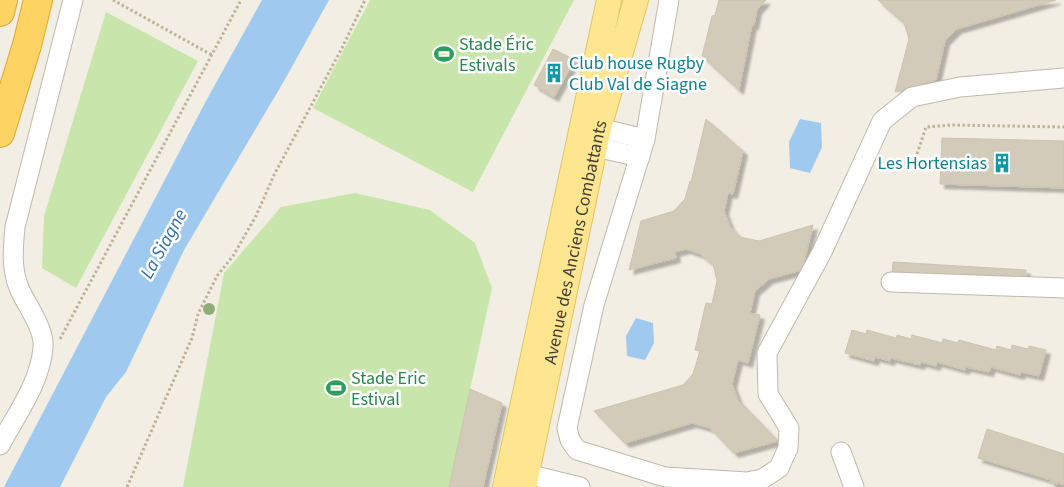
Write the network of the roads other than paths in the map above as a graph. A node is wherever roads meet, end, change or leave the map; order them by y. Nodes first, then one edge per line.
1 (3, 0) edge
2 (38, 0) edge
3 (73, 0) edge
4 (610, 0) edge
5 (636, 0) edge
6 (669, 0) edge
7 (0, 12) edge
8 (1064, 78) edge
9 (0, 133) edge
10 (591, 140) junction
11 (642, 148) junction
12 (891, 282) dead end
13 (1064, 288) edge
14 (0, 445) edge
15 (841, 452) dead end
16 (526, 481) edge
17 (505, 487) edge
18 (580, 487) edge
19 (854, 487) edge

1 - 7 highway
2 - 9 highway
3 - 14 street
4 - 10 main road, Avenue des Anciens Combattants
5 - 10 main road, Avenue des Anciens Combattants
6 - 11 street
8 - 11 street
10 - 11 street
10 - 16 main road, Avenue des Anciens Combattants
10 - 17 main road, Avenue des Anciens Combattants
12 - 13 street
15 - 19 street
16 - 18 street

